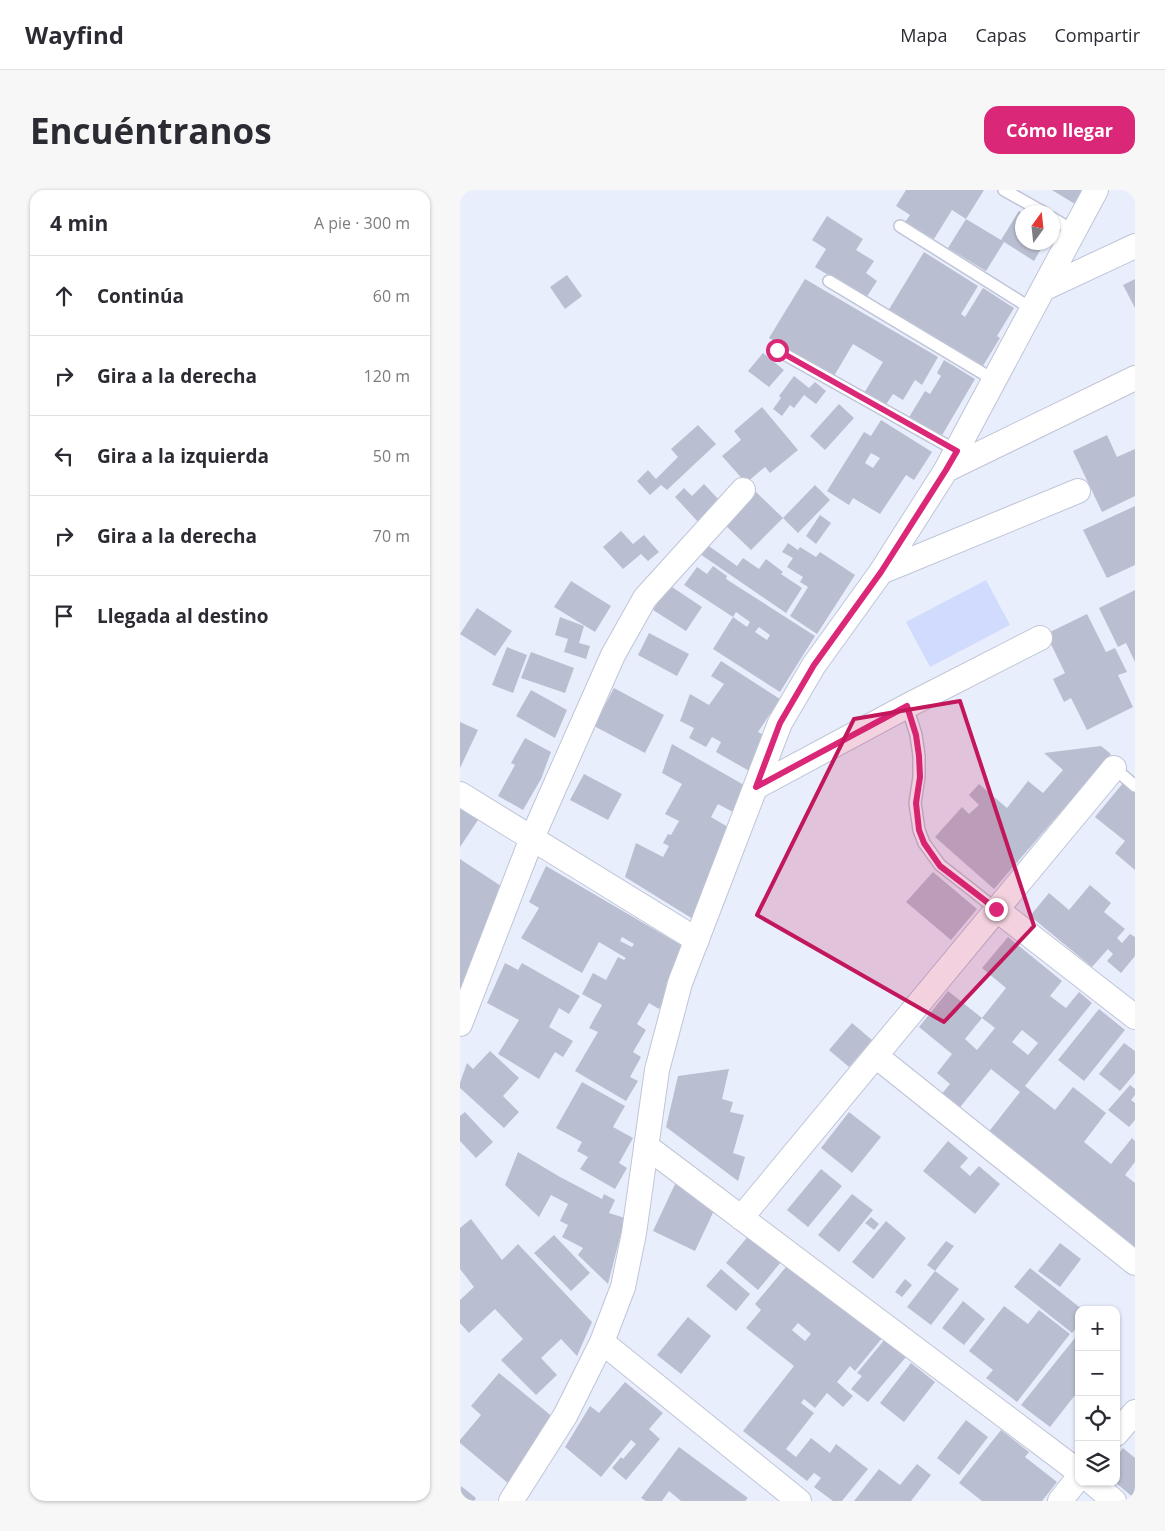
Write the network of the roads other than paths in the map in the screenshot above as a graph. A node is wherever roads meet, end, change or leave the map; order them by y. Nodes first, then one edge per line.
1 (1004, 190) edge
2 (1096, 190) edge
3 (1031, 205) edge
4 (1060, 223) edge
5 (900, 226) dead end
6 (1074, 231) junction
7 (1135, 246) edge
8 (829, 281) dead end
9 (1038, 299) junction
10 (777, 350) dead end
11 (1135, 378) edge
12 (994, 380) junction
13 (952, 460) junction
14 (743, 490) dead end
15 (1078, 491) dead end
16 (881, 572) junction
17 (1040, 638) dead end
18 (907, 706) junction
19 (1114, 768) joint
20 (1135, 786) edge
21 (756, 787) junction
22 (460, 794) edge
23 (532, 838) junction
24 (996, 909) junction
25 (697, 940) junction
26 (1135, 1017) edge
27 (460, 1024) edge
28 (876, 1056) junction
29 (646, 1146) junction
30 (741, 1218) junction
31 (1135, 1263) edge
32 (602, 1342) junction
33 (1135, 1412) edge
34 (1120, 1429) edge
35 (1075, 1469) edge
36 (1075, 1482) edge
37 (1097, 1486) edge
38 (511, 1501) edge
39 (799, 1501) edge
40 (1060, 1501) edge
41 (1114, 1501) edge

1 - 3 lane
2 - 6 street
4 - 6 lane
5 - 9 lane
6 - 9 street
7 - 9 street
8 - 12 lane
9 - 12 street
10 - 13 lane
11 - 13 street
12 - 13 street
13 - 16 street
14 - 23 street
15 - 16 street
16 - 21 street
17 - 18 street
18 - 21 street
18 - 24 lane
19 - 20 lane
19 - 24 street
21 - 25 street
22 - 23 street
23 - 25 street
23 - 27 street
24 - 26 street
24 - 28 street
25 - 29 street
28 - 30 street
28 - 31 street
29 - 30 street
29 - 32 street
30 - 35 street
32 - 38 street
32 - 39 street
33 - 34 street
36 - 40 street
37 - 41 street

